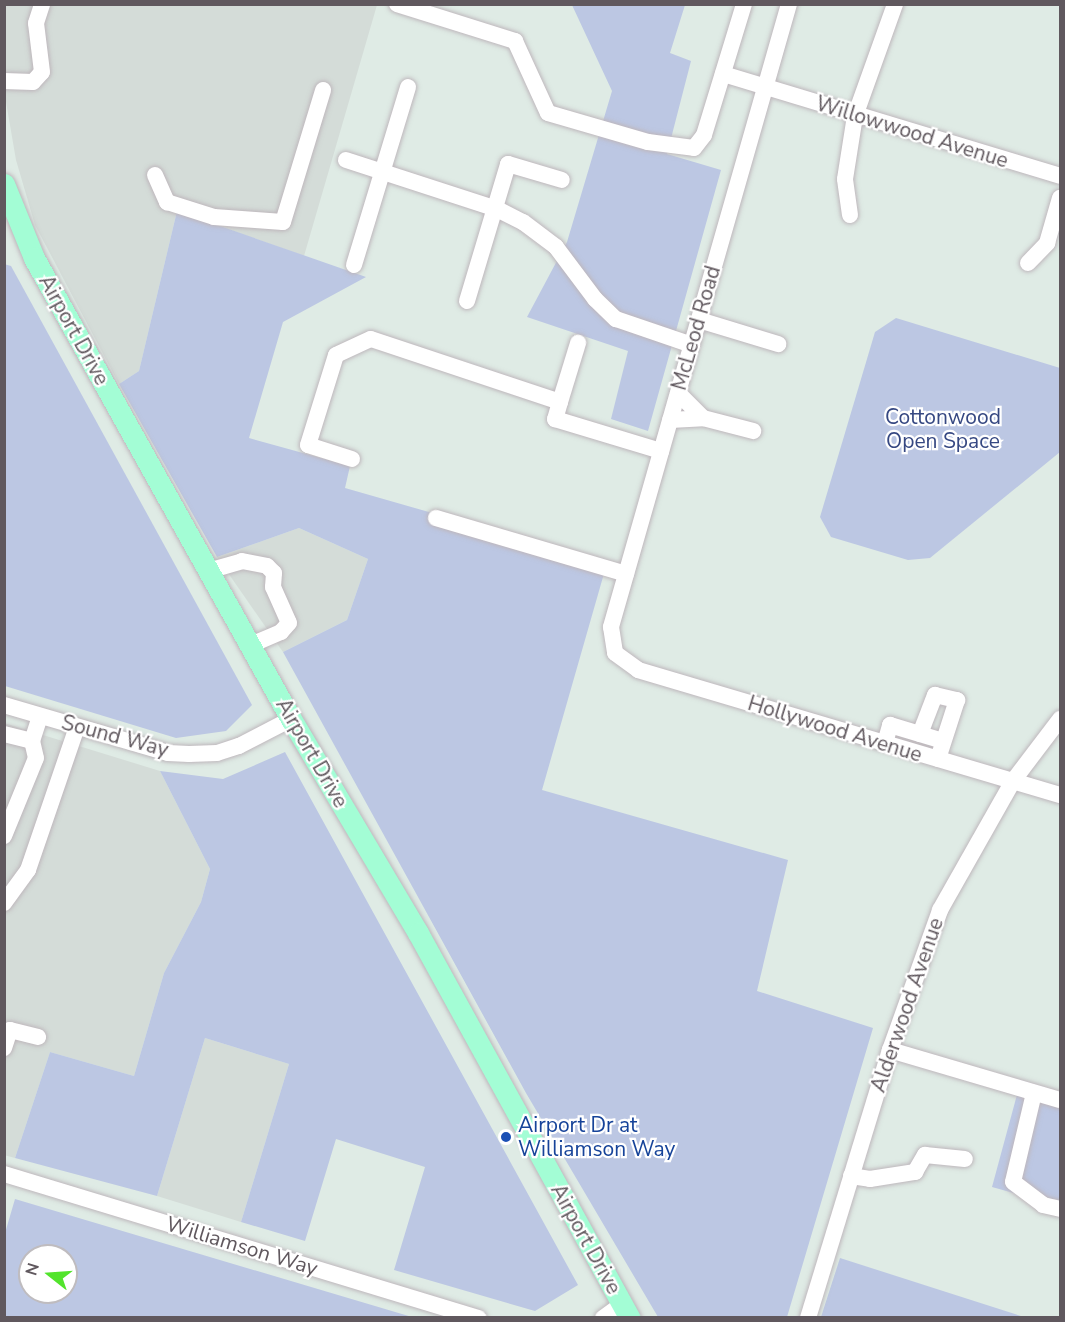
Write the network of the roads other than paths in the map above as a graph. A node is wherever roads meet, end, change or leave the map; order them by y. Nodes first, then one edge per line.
1 (42, 4) edge
2 (397, 4) edge
3 (744, 4) edge
4 (789, 4) edge
5 (895, 4) edge
6 (444, 11) edge
7 (723, 74) junction
8 (4, 81) edge
9 (408, 87) dead end
10 (765, 87) junction
11 (323, 90) dead end
12 (855, 116) junction
13 (346, 160) dead end
14 (382, 172) junction
15 (155, 175) dead end
16 (1060, 176) edge
17 (561, 180) dead end
18 (6, 195) edge
19 (1060, 198) edge
20 (495, 208) junction
21 (850, 215) dead end
22 (1028, 263) dead end
23 (354, 265) dead end
24 (467, 301) dead end
25 (699, 320) junction
26 (578, 343) dead end
27 (778, 344) dead end
28 (692, 345) junction
29 (678, 393) junction
30 (560, 402) junction
31 (703, 418) junction
32 (670, 420) junction
33 (753, 431) dead end
34 (662, 451) junction
35 (352, 459) dead end
36 (436, 518) dead end
37 (208, 571) junction
38 (626, 574) junction
39 (250, 645) junction
40 (615, 653) joint
41 (4, 705) edge
42 (40, 716) junction
43 (291, 719) junction
44 (1060, 719) edge
45 (77, 727) junction
46 (4, 734) edge
47 (920, 734) junction
48 (32, 741) junction
49 (944, 741) junction
50 (885, 743) junction
51 (938, 759) junction
52 (1013, 781) junction
53 (1060, 795) edge
54 (4, 836) edge
55 (4, 903) edge
56 (7, 1029) edge
57 (38, 1037) dead end
58 (4, 1048) edge
59 (890, 1050) junction
60 (1034, 1093) junction
61 (1060, 1100) edge
62 (965, 1160) dead end
63 (4, 1174) edge
64 (851, 1176) junction
65 (1060, 1209) edge
66 (626, 1311) edge
67 (479, 1317) edge
68 (603, 1317) edge
69 (808, 1317) edge

1 - 8 street
2 - 6 street
3 - 7 street
4 - 10 street, McLeod Road
5 - 12 street
6 - 7 street
7 - 10 street, Willowwood Avenue
9 - 14 street
10 - 12 street, Willowwood Avenue
10 - 25 street, McLeod Road
11 - 15 street
12 - 16 street, Willowwood Avenue
12 - 21 street
13 - 14 street
14 - 20 street
14 - 23 street
17 - 20 street
18 - 37 main road, Airport Drive
19 - 22 street
20 - 24 street
20 - 28 street
25 - 27 street
25 - 28 street, McLeod Road
26 - 30 street
28 - 29 street, McLeod Road
29 - 31 street
29 - 32 street, McLeod Road
30 - 34 street
30 - 35 street
31 - 32 street
31 - 33 street
32 - 34 street, McLeod Road
34 - 38 street, McLeod Road
36 - 38 street
37 - 39 main road, Airport Drive
37 - 39 street
38 - 40 street, McLeod Road
39 - 43 main road, Airport Drive
40 - 50 street, Hollywood Avenue
41 - 42 street, Sound Way
42 - 45 street, Sound Way
42 - 48 street
43 - 45 street, Sound Way
43 - 66 main road, Airport Drive
44 - 52 street, Alderwood Avenue
45 - 55 street
46 - 48 street
47 - 49 street
47 - 49 street
47 - 50 street
48 - 54 street
49 - 51 street
50 - 51 street, Hollywood Avenue
51 - 52 street, Hollywood Avenue
52 - 53 street, Hollywood Avenue
52 - 59 street, Alderwood Avenue
56 - 57 street
56 - 58 street
59 - 60 street
59 - 64 street, Alderwood Avenue
60 - 61 street
60 - 65 street
62 - 64 street
63 - 67 street, Williamson Way
64 - 69 street, Alderwood Avenue
66 - 68 street

